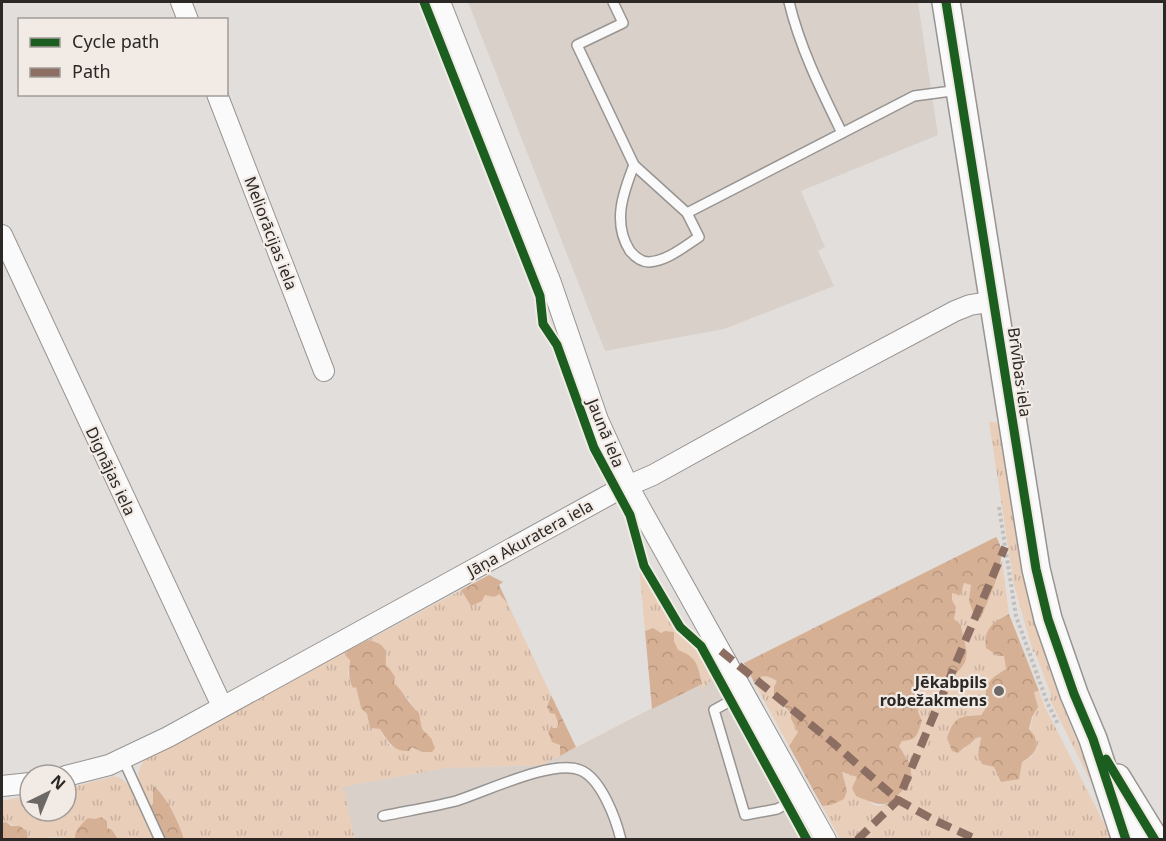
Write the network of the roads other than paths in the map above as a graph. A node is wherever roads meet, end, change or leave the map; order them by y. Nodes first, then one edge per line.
1 (181, 2) edge
2 (440, 2) edge
3 (613, 2) edge
4 (789, 2) edge
5 (946, 2) edge
6 (187, 18) edge
7 (961, 89) junction
8 (218, 96) edge
9 (842, 133) junction
10 (634, 165) junction
11 (687, 213) junction
12 (2, 235) edge
13 (995, 301) junction
14 (324, 371) dead end
15 (628, 486) junction
16 (745, 693) junction
17 (222, 706) junction
18 (1093, 739) junction
19 (123, 759) junction
20 (78, 773) edge
21 (18, 784) edge
22 (2, 786) edge
23 (802, 796) junction
24 (383, 816) dead end
25 (160, 840) edge
26 (621, 840) edge
27 (826, 840) edge
28 (1126, 840) edge
29 (1155, 840) edge

1 - 6 street
2 - 15 street, Jaunā iela
3 - 10 lane
4 - 9 lane
5 - 7 main road, Brīvības iela
7 - 9 lane
7 - 13 main road, Brīvības iela
8 - 14 street, Meliorācijas iela
9 - 11 lane
10 - 11 lane
10 - 11 lane
12 - 17 street, Dignājas iela
13 - 15 street, Jāņa Akuratera iela
13 - 18 main road, Brīvības iela
15 - 16 street, Jaunā iela
15 - 17 street, Jāņa Akuratera iela
16 - 23 street, Jaunā iela
16 - 23 lane
17 - 19 street, Jāņa Akuratera iela
18 - 28 main road
18 - 29 main road
19 - 20 street, Jāņa Akuratera iela
19 - 25 lane
21 - 22 street
23 - 27 street, Jaunā iela
24 - 26 lane

